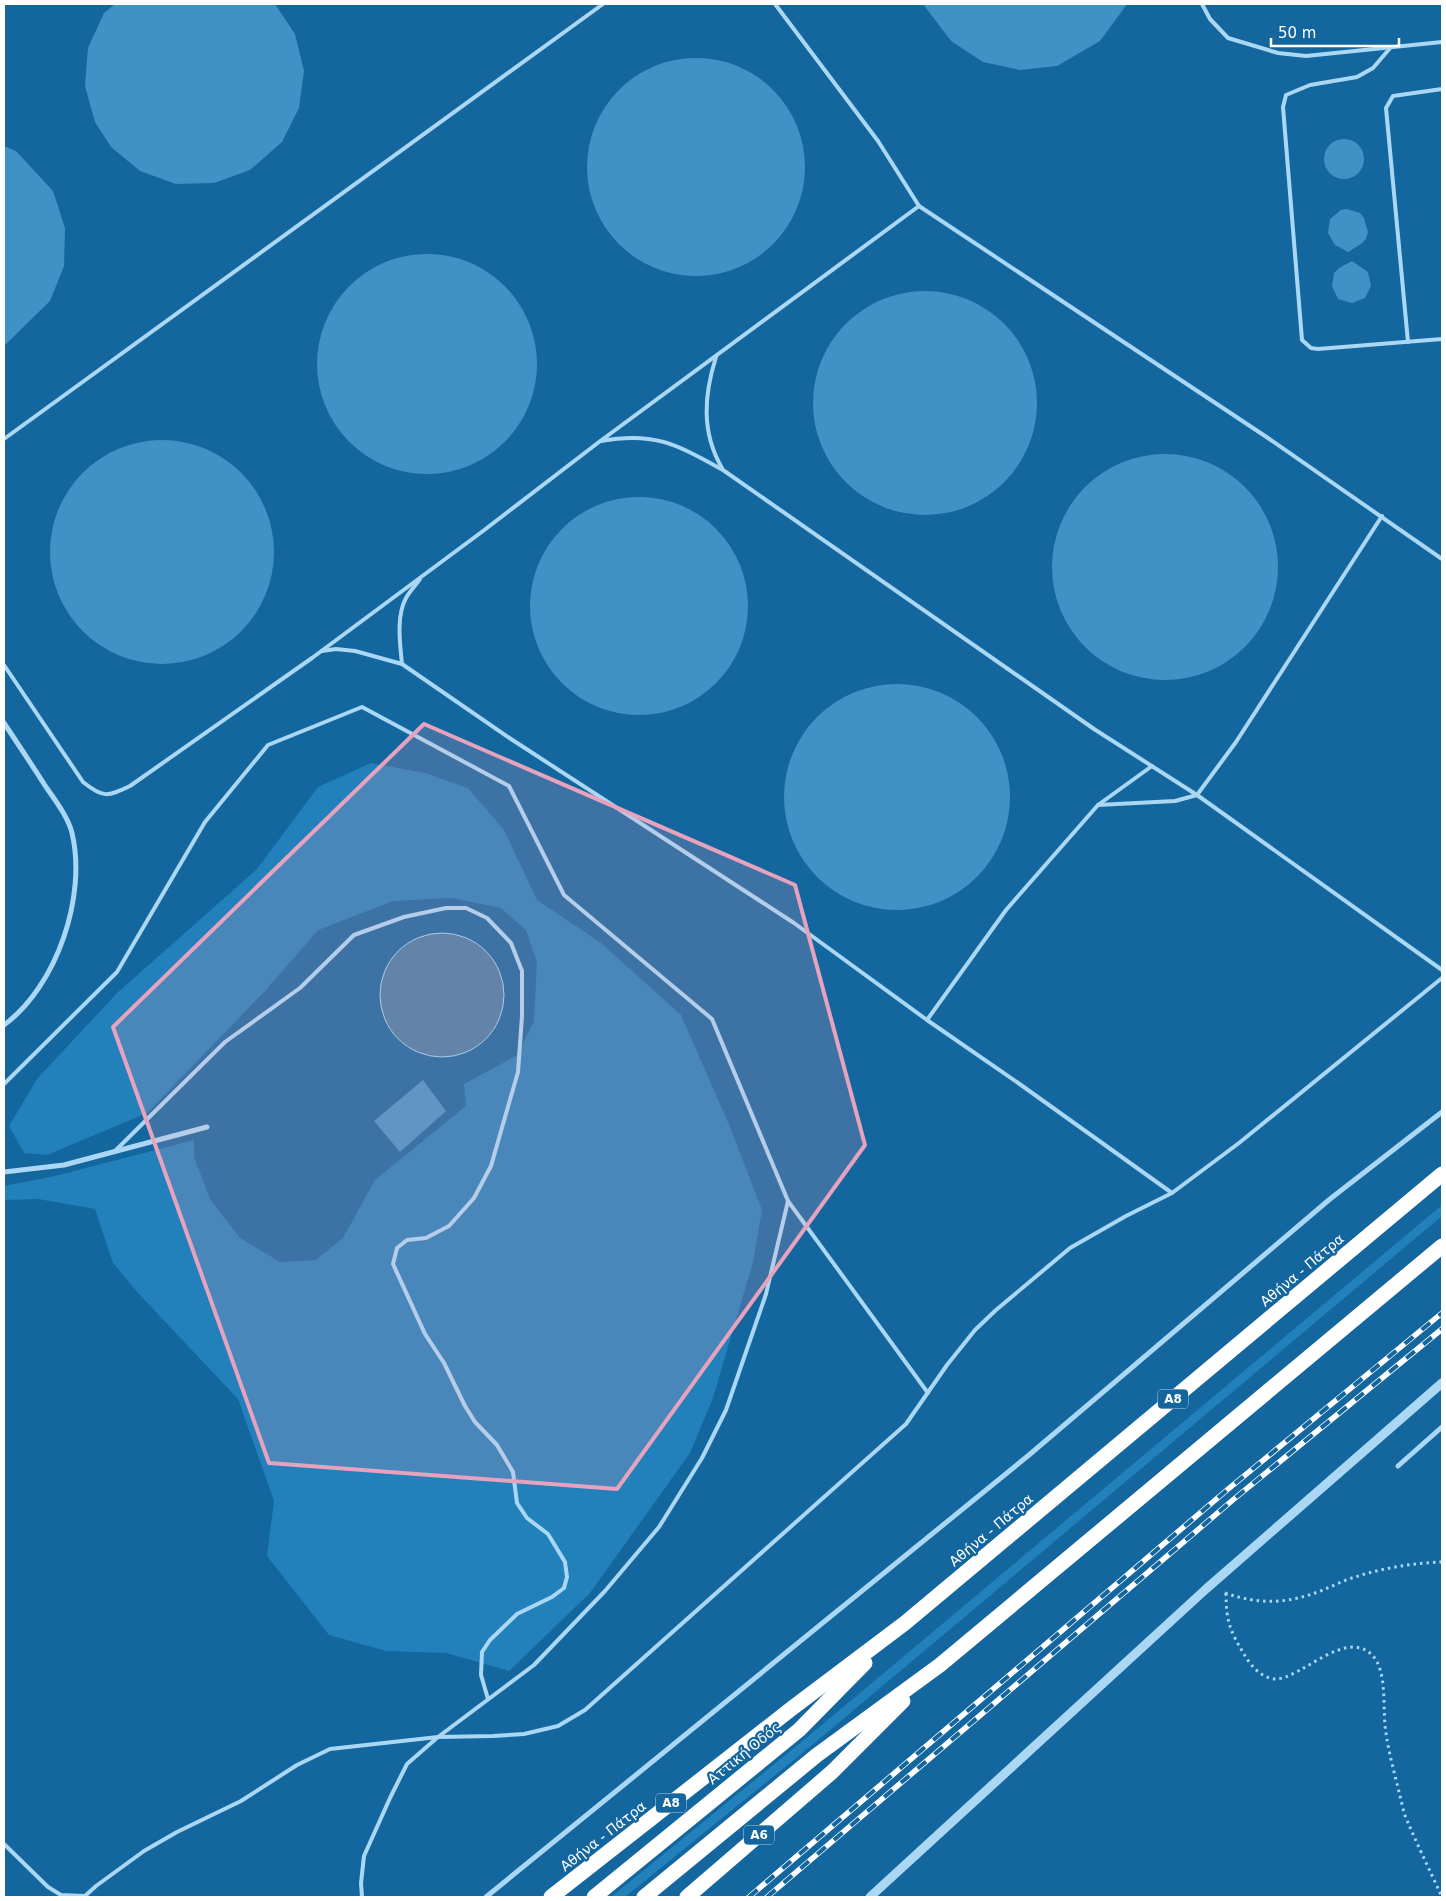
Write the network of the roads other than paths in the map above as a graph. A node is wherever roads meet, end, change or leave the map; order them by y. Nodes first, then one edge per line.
1 (603, 4) edge
2 (775, 4) edge
3 (1202, 4) edge
4 (1442, 42) edge
5 (1392, 47) junction
6 (1442, 89) edge
7 (919, 206) junction
8 (1442, 339) edge
9 (1408, 342) junction
10 (716, 356) junction
11 (4, 439) edge
12 (599, 442) junction
13 (723, 470) junction
14 (1382, 516) junction
15 (1442, 559) edge
16 (424, 574) junction
17 (320, 651) junction
18 (402, 664) junction
19 (4, 665) edge
20 (4, 723) edge
21 (1152, 766) junction
22 (1196, 795) junction
23 (1098, 805) junction
24 (1442, 970) edge
25 (1442, 978) edge
26 (927, 1020) junction
27 (4, 1025) edge
28 (4, 1084) edge
29 (1442, 1112) edge
30 (207, 1126) dead end
31 (115, 1152) junction
32 (4, 1172) edge
33 (1442, 1174) edge
34 (1172, 1194) junction
35 (788, 1201) junction
36 (1442, 1246) edge
37 (1442, 1383) edge
38 (928, 1393) junction
39 (1442, 1427) edge
40 (1398, 1466) dead end
41 (905, 1623) junction
42 (940, 1665) junction
43 (488, 1700) junction
44 (438, 1737) junction
45 (4, 1844) edge
46 (76, 1897) edge
47 (362, 1897) edge
48 (486, 1897) edge
49 (551, 1897) edge
50 (594, 1897) edge
51 (644, 1897) edge
52 (687, 1897) edge
53 (870, 1897) edge

1 - 11 lane
2 - 7 lane
3 - 5 lane
4 - 5 lane
5 - 9 lane
6 - 9 lane
7 - 10 lane
7 - 14 lane
8 - 9 lane
10 - 12 lane
10 - 13 lane
12 - 13 lane
12 - 16 lane
13 - 21 lane
14 - 15 lane
14 - 22 lane
16 - 17 lane
16 - 18 lane
17 - 18 lane
17 - 19 lane
18 - 26 lane
20 - 27 street
21 - 22 lane
21 - 23 lane
22 - 23 lane
22 - 24 lane
23 - 26 lane
25 - 34 lane
26 - 34 lane
28 - 35 lane
29 - 48 street
30 - 31 street
31 - 32 street
31 - 43 lane
33 - 41 highway, Αθήνα - Πάτρα / Α8
34 - 38 lane
35 - 38 lane
35 - 43 lane
36 - 42 highway
37 - 53 street
38 - 44 lane
39 - 40 street
41 - 49 highway, Αθήνα - Πάτρα / Α8
41 - 50 highway, Αττική Οδός
42 - 51 highway
42 - 52 highway, Α6
43 - 44 lane
44 - 46 lane
44 - 47 lane
45 - 46 lane

